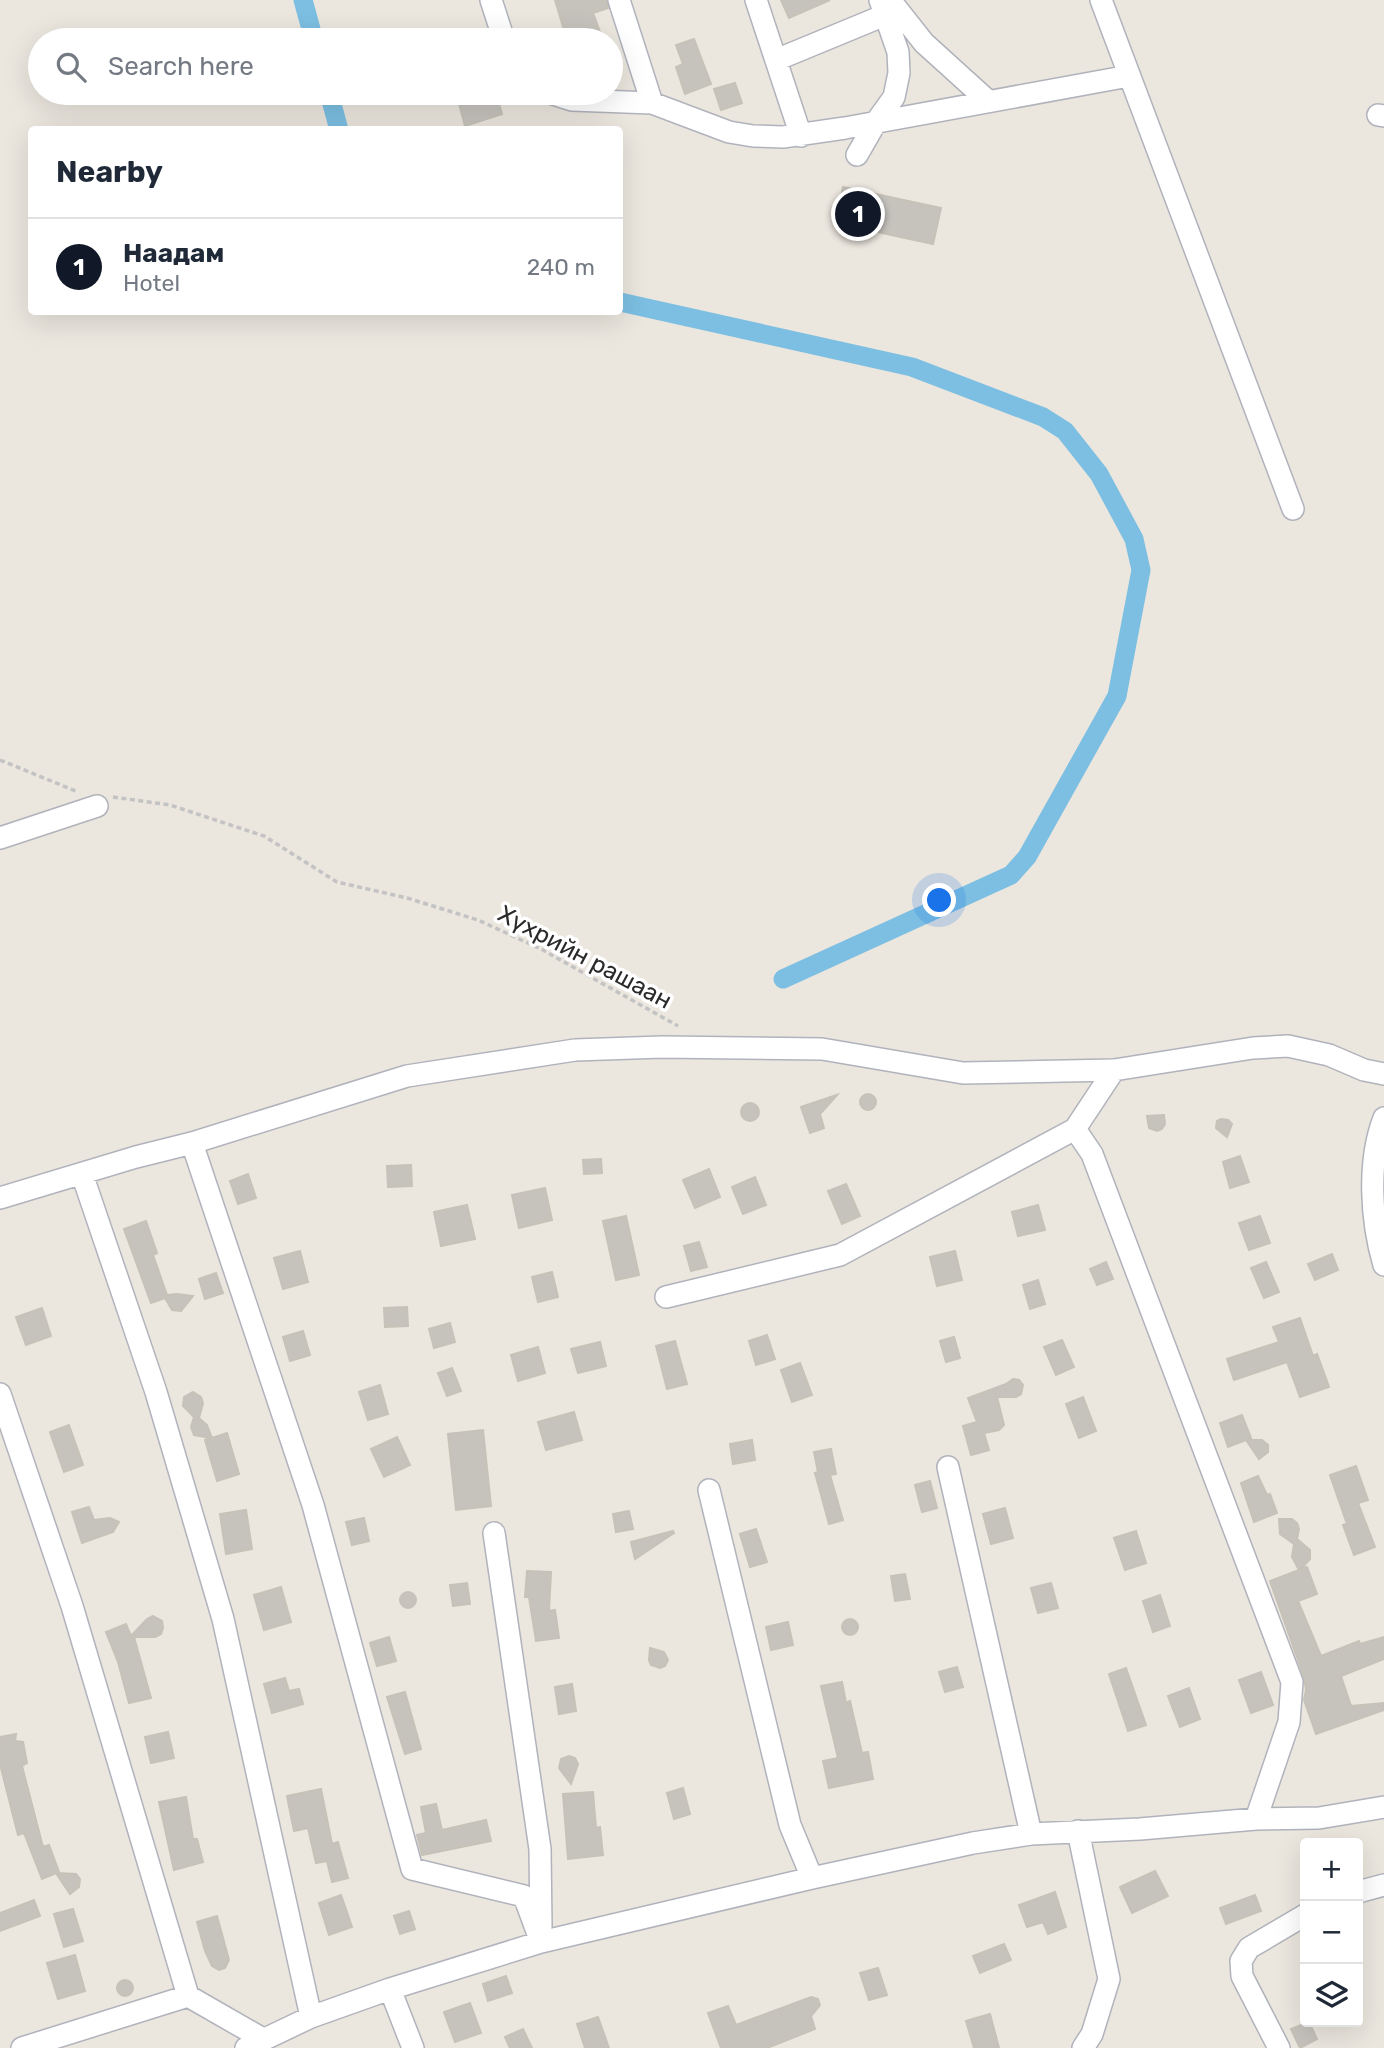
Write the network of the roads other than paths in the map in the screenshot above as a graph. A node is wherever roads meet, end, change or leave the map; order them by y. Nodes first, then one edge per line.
1 (491, 0) edge
2 (619, 0) edge
3 (756, 0) edge
4 (1101, 0) edge
5 (885, 5) edge
6 (500, 28) edge
7 (776, 60) junction
8 (1129, 76) junction
9 (988, 101) junction
10 (623, 102) edge
11 (652, 103) junction
12 (876, 122) junction
13 (801, 136) junction
14 (857, 155) dead end
15 (1293, 509) dead end
16 (100, 801) road end
17 (0, 838) edge
18 (1114, 1070) junction
19 (1384, 1074) edge
20 (1384, 1118) edge
21 (1075, 1129) junction
22 (192, 1143) junction
23 (82, 1174) junction
24 (0, 1198) edge
25 (1384, 1265) edge
26 (666, 1297) dead end
27 (0, 1394) edge
28 (948, 1467) dead end
29 (709, 1490) dead end
30 (494, 1533) dead end
31 (1384, 1807) edge
32 (1256, 1819) junction
33 (1078, 1831) junction
34 (1031, 1834) junction
35 (812, 1878) junction
36 (1384, 1885) edge
37 (1363, 1891) edge
38 (1300, 1918) edge
39 (541, 1942) junction
40 (390, 1989) junction
41 (188, 1996) junction
42 (311, 2017) junction
43 (254, 2044) edge
44 (22, 2048) edge
45 (413, 2048) edge
46 (1083, 2048) edge
47 (1279, 2048) edge

1 - 6 street
2 - 11 street
3 - 7 street
4 - 8 street
5 - 7 street
5 - 9 street
5 - 12 street
7 - 13 street
8 - 9 street
8 - 15 street
9 - 12 street
10 - 11 street
11 - 13 street
12 - 13 street
12 - 14 street
16 - 17 street
18 - 19 street
18 - 21 street
18 - 22 street
20 - 25 street
21 - 26 street
21 - 32 street
22 - 23 street
22 - 39 street
23 - 24 street
23 - 42 street
27 - 41 street
28 - 34 street
29 - 35 street
30 - 39 street
31 - 32 street
32 - 33 street
33 - 34 street
33 - 46 street
34 - 35 street
35 - 39 street
36 - 37 street
38 - 47 street
39 - 40 street
40 - 42 street
40 - 45 street
41 - 43 street
41 - 44 street
42 - 43 street

